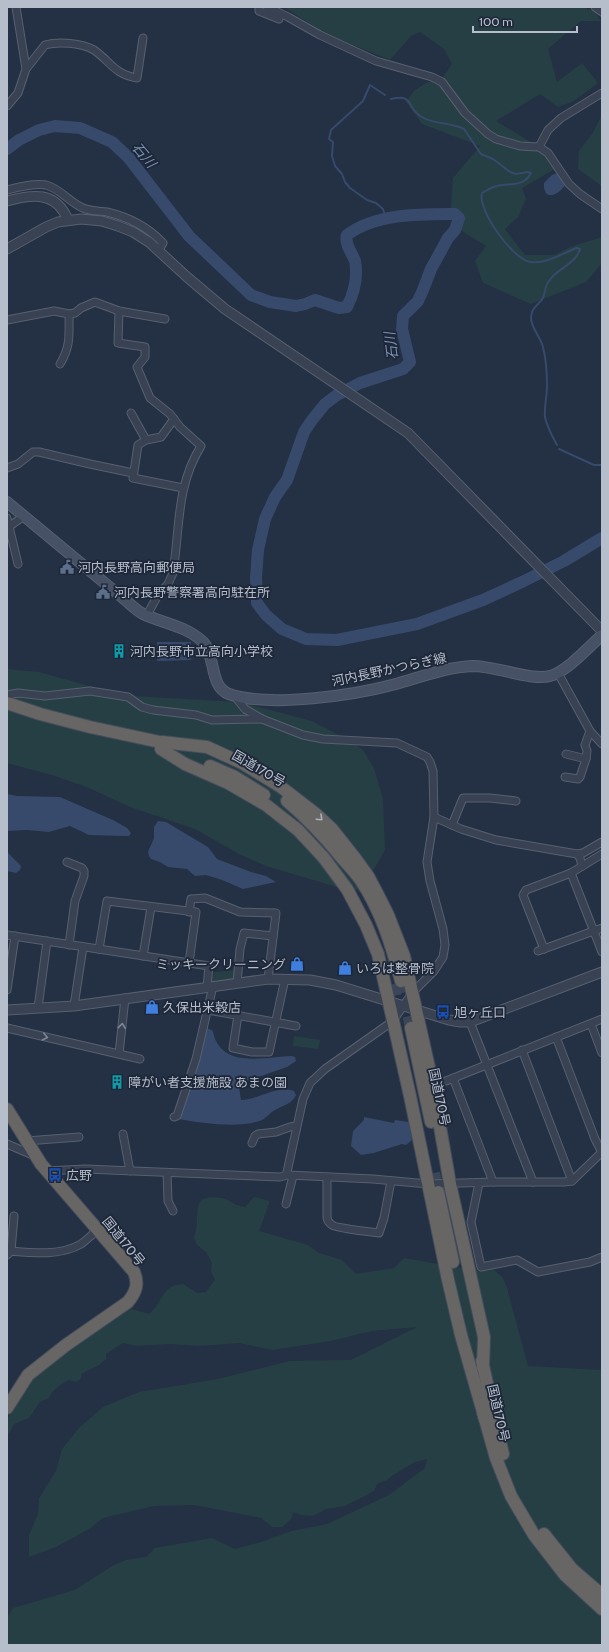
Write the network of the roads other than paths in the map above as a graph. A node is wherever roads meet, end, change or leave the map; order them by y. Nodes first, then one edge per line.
1 (16, 7) edge
2 (259, 7) edge
3 (267, 7) edge
4 (596, 7) edge
5 (602, 12) edge
6 (279, 19) dead end
7 (143, 38) dead end
8 (26, 69) junction
9 (602, 93) edge
10 (7, 106) edge
11 (538, 147) junction
12 (7, 190) edge
13 (7, 201) edge
14 (602, 209) edge
15 (68, 220) junction
16 (7, 249) edge
17 (158, 251) junction
18 (119, 311) junction
19 (69, 314) junction
20 (165, 319) dead end
21 (7, 320) edge
22 (60, 364) dead end
23 (131, 413) dead end
24 (174, 419) junction
25 (146, 440) junction
26 (7, 468) edge
27 (133, 472) junction
28 (183, 488) junction
29 (7, 502) edge
30 (24, 516) junction
31 (7, 518) edge
32 (8, 527) edge
33 (18, 564) dead end
34 (147, 615) junction
35 (602, 631) edge
36 (602, 635) edge
37 (558, 673) junction
38 (7, 695) edge
39 (234, 695) junction
40 (7, 703) edge
41 (7, 711) edge
42 (262, 718) junction
43 (590, 730) junction
44 (602, 744) edge
45 (161, 746) junction
46 (566, 754) dead end
47 (586, 759) junction
48 (565, 777) dead end
49 (516, 802) dead end
50 (434, 817) junction
51 (452, 825) junction
52 (602, 842) edge
53 (577, 854) junction
54 (602, 854) edge
55 (67, 862) dead end
56 (582, 866) junction
57 (571, 873) junction
58 (151, 907) junction
59 (189, 912) junction
60 (598, 930) edge
61 (7, 935) edge
62 (15, 936) junction
63 (273, 936) junction
64 (48, 941) junction
65 (69, 945) junction
66 (83, 947) junction
67 (99, 949) junction
68 (602, 952) edge
69 (143, 956) junction
70 (189, 963) junction
71 (602, 972) edge
72 (268, 979) junction
73 (285, 979) junction
74 (237, 983) junction
75 (397, 983) tunnel mouth
76 (210, 986) junction
77 (7, 990) edge
78 (412, 994) junction
79 (125, 998) junction
80 (389, 1001) junction
81 (74, 1006) junction
82 (38, 1008) junction
83 (409, 1008) junction
84 (7, 1010) edge
85 (208, 1010) junction
86 (238, 1015) junction
87 (602, 1019) edge
88 (393, 1021) junction
89 (276, 1022) junction
90 (470, 1022) junction
91 (591, 1024) junction
92 (296, 1026) dead end
93 (7, 1028) edge
94 (407, 1028) tunnel mouth
95 (556, 1037) junction
96 (522, 1050) junction
97 (602, 1053) edge
98 (119, 1054) junction
99 (140, 1059) dead end
100 (487, 1064) junction
101 (453, 1078) junction
102 (446, 1081) dead end
103 (7, 1110) edge
104 (174, 1117) dead end
105 (296, 1126) junction
106 (123, 1134) dead end
107 (79, 1137) dead end
108 (26, 1141) junction
109 (252, 1143) dead end
110 (7, 1144) edge
111 (602, 1153) edge
112 (35, 1156) junction
113 (46, 1171) junction
114 (130, 1171) junction
115 (438, 1172) tunnel mouth
116 (167, 1173) junction
117 (290, 1176) junction
118 (327, 1177) junction
119 (391, 1181) junction
120 (572, 1181) junction
121 (493, 1182) junction
122 (533, 1182) junction
123 (478, 1183) junction
124 (428, 1184) junction
125 (445, 1189) junction
126 (286, 1204) dead end
127 (173, 1211) dead end
128 (14, 1216) dead end
129 (98, 1230) junction
130 (9, 1253) edge
131 (602, 1257) edge
132 (7, 1408) edge
133 (485, 1419) junction
134 (602, 1595) edge
135 (602, 1609) edge

1 - 8 street
2 - 6 street
3 - 11 street
4 - 5 street
7 - 8 street
8 - 10 street
9 - 11 street
11 - 14 street
12 - 17 street
13 - 15 street
15 - 16 street
15 - 17 street
17 - 35 street
18 - 19 street
18 - 20 street
18 - 24 street
19 - 21 street
19 - 22 street
23 - 25 street
24 - 25 street
24 - 28 street
25 - 27 street
26 - 27 street
27 - 28 street
28 - 34 street
29 - 30 main road, 河内長野かつらぎ線
30 - 32 street
30 - 34 main road, 河内長野かつらぎ線
31 - 32 street
32 - 33 street
34 - 39 main road, 河内長野かつらぎ線
36 - 37 main road, 河内長野かつらぎ線
37 - 39 main road, 河内長野かつらぎ線
37 - 43 street
38 - 42 street
39 - 42 street
40 - 45 highway, 国道170号
41 - 45 highway, 国道170号
42 - 50 street
43 - 44 street
43 - 47 street
45 - 75 highway, 国道170号
45 -> 78 highway
45 - 80 highway
46 - 47 street
47 - 48 street
49 - 51 street
50 - 51 street
50 - 78 street
51 - 53 street
52 - 53 street
53 - 56 street
54 - 56 street
55 - 65 street
56 - 57 street
57 - 60 street
57 - 60 street
58 - 59 street
58 - 67 street
58 - 69 street
59 - 63 street
59 - 70 street
60 - 68 street
61 - 62 street
62 - 64 street
62 - 77 street
63 - 72 street
63 - 74 street
64 - 65 street
64 - 82 street
65 - 66 street
66 - 67 street
66 - 81 street
67 - 69 street
69 - 70 street
70 - 76 street
71 - 90 street
72 - 73 street
72 - 74 street
73 - 80 street
73 - 89 street
74 - 76 street
76 - 79 street
76 - 85 street
78 - 83 highway
79 - 81 street
98 -> 79 street
80 - 83 street
80 - 88 highway
81 - 82 street
82 - 84 street
83 - 88 street
83 - 90 street
83 - 125 highway
85 - 86 street
85 - 104 street
86 - 89 street
86 - 89 street
87 - 91 street
88 - 105 street
88 - 124 highway
89 - 92 street
90 - 100 street
91 - 95 street
91 - 97 street
93 -> 98 street
94 - 115 highway, 国道170号
95 - 96 street
95 - 111 street
96 - 100 street
96 - 120 street
98 - 99 street
100 - 101 street
100 - 122 street
101 - 102 street
101 - 121 street
103 - 108 highway, 国道170号
105 - 109 street
105 - 117 street
106 - 114 street
107 - 108 street
108 - 112 highway, 国道170号
110 - 112 street
111 - 120 street
112 - 113 highway, 国道170号
113 - 114 street
113 - 129 highway, 国道170号
114 - 116 street
116 - 117 street
116 - 127 street
117 - 118 street
117 - 126 street
118 - 119 street
118 - 119 street
119 - 124 street
120 - 122 street
121 - 122 street
121 - 123 street
123 - 125 street
123 - 131 street
124 - 125 street
124 - 133 highway
125 - 133 highway, 国道170号
125 - 134 highway, 国道170号
128 - 130 street
129 - 130 street
129 - 132 highway, 国道170号
133 - 135 highway, 国道170号

